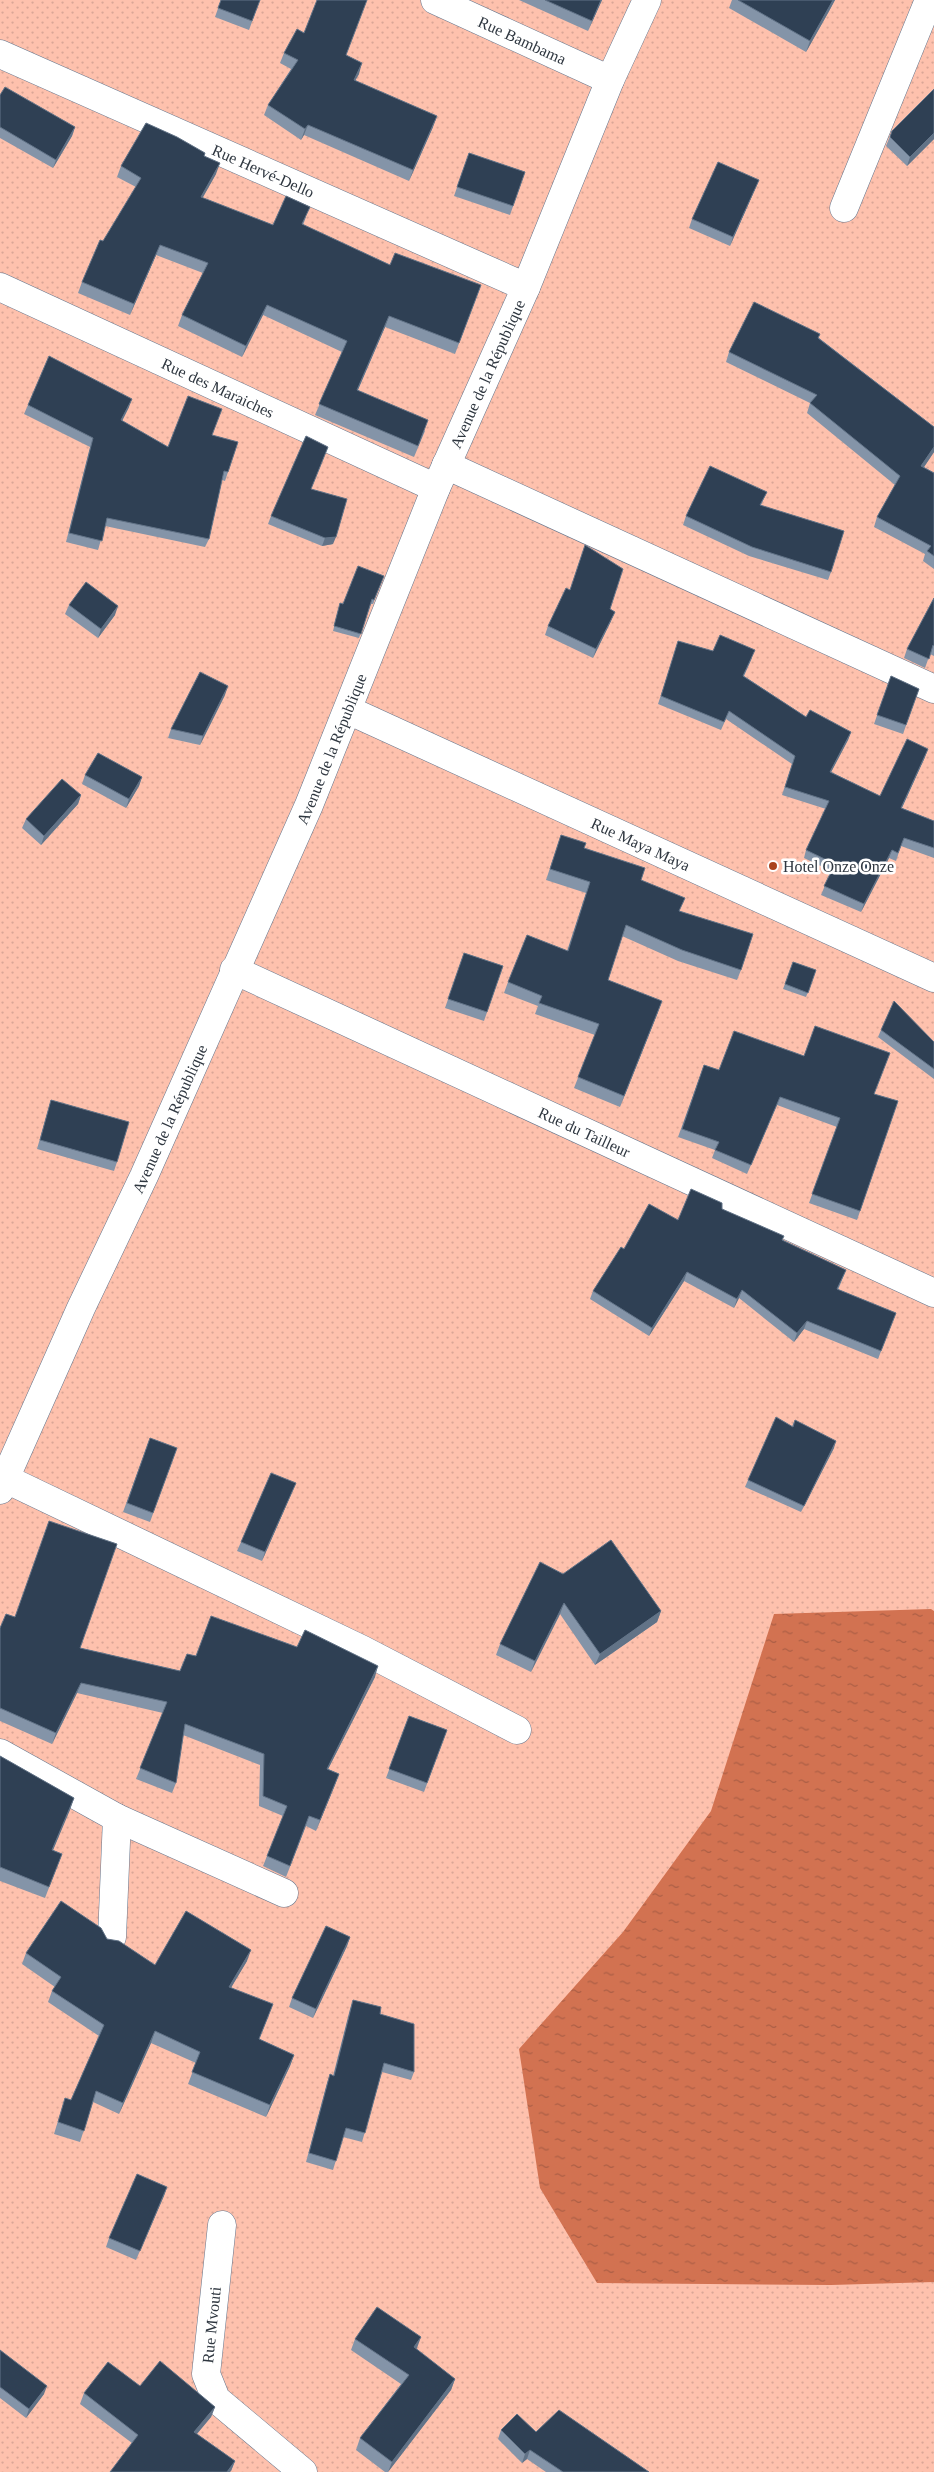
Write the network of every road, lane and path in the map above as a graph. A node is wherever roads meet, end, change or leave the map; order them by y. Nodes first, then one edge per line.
1 (435, 0) edge
2 (647, 0) edge
3 (929, 0) edge
4 (0, 54) edge
5 (610, 80) junction
6 (844, 208) dead end
7 (0, 287) edge
8 (526, 287) junction
9 (441, 477) junction
10 (934, 688) edge
11 (348, 710) junction
12 (234, 970) junction
13 (934, 978) edge
14 (934, 1293) edge
15 (3, 1484) edge
16 (517, 1730) dead end
17 (0, 1753) edge
18 (117, 1818) junction
19 (284, 1893) dead end
20 (112, 1937) dead end
21 (222, 2225) dead end
22 (303, 2472) edge

1 - 5 street, Rue Bambama
2 - 5 street, Avenue de la République
3 - 6 street
4 - 8 street, Rue Hervé-Dello
5 - 8 street, Avenue de la République
7 - 9 street, Rue des Maraiches
8 - 9 street, Avenue de la République
9 - 10 street, Rue des Maraiches
9 - 11 street, Avenue de la République
11 - 12 street, Avenue de la République
11 - 13 street, Rue Maya Maya
12 - 14 street, Rue du Tailleur
12 - 15 street, Avenue de la République
15 - 16 street
17 - 18 street
18 - 19 street
18 - 20 street
21 - 22 street, Rue Mvouti

